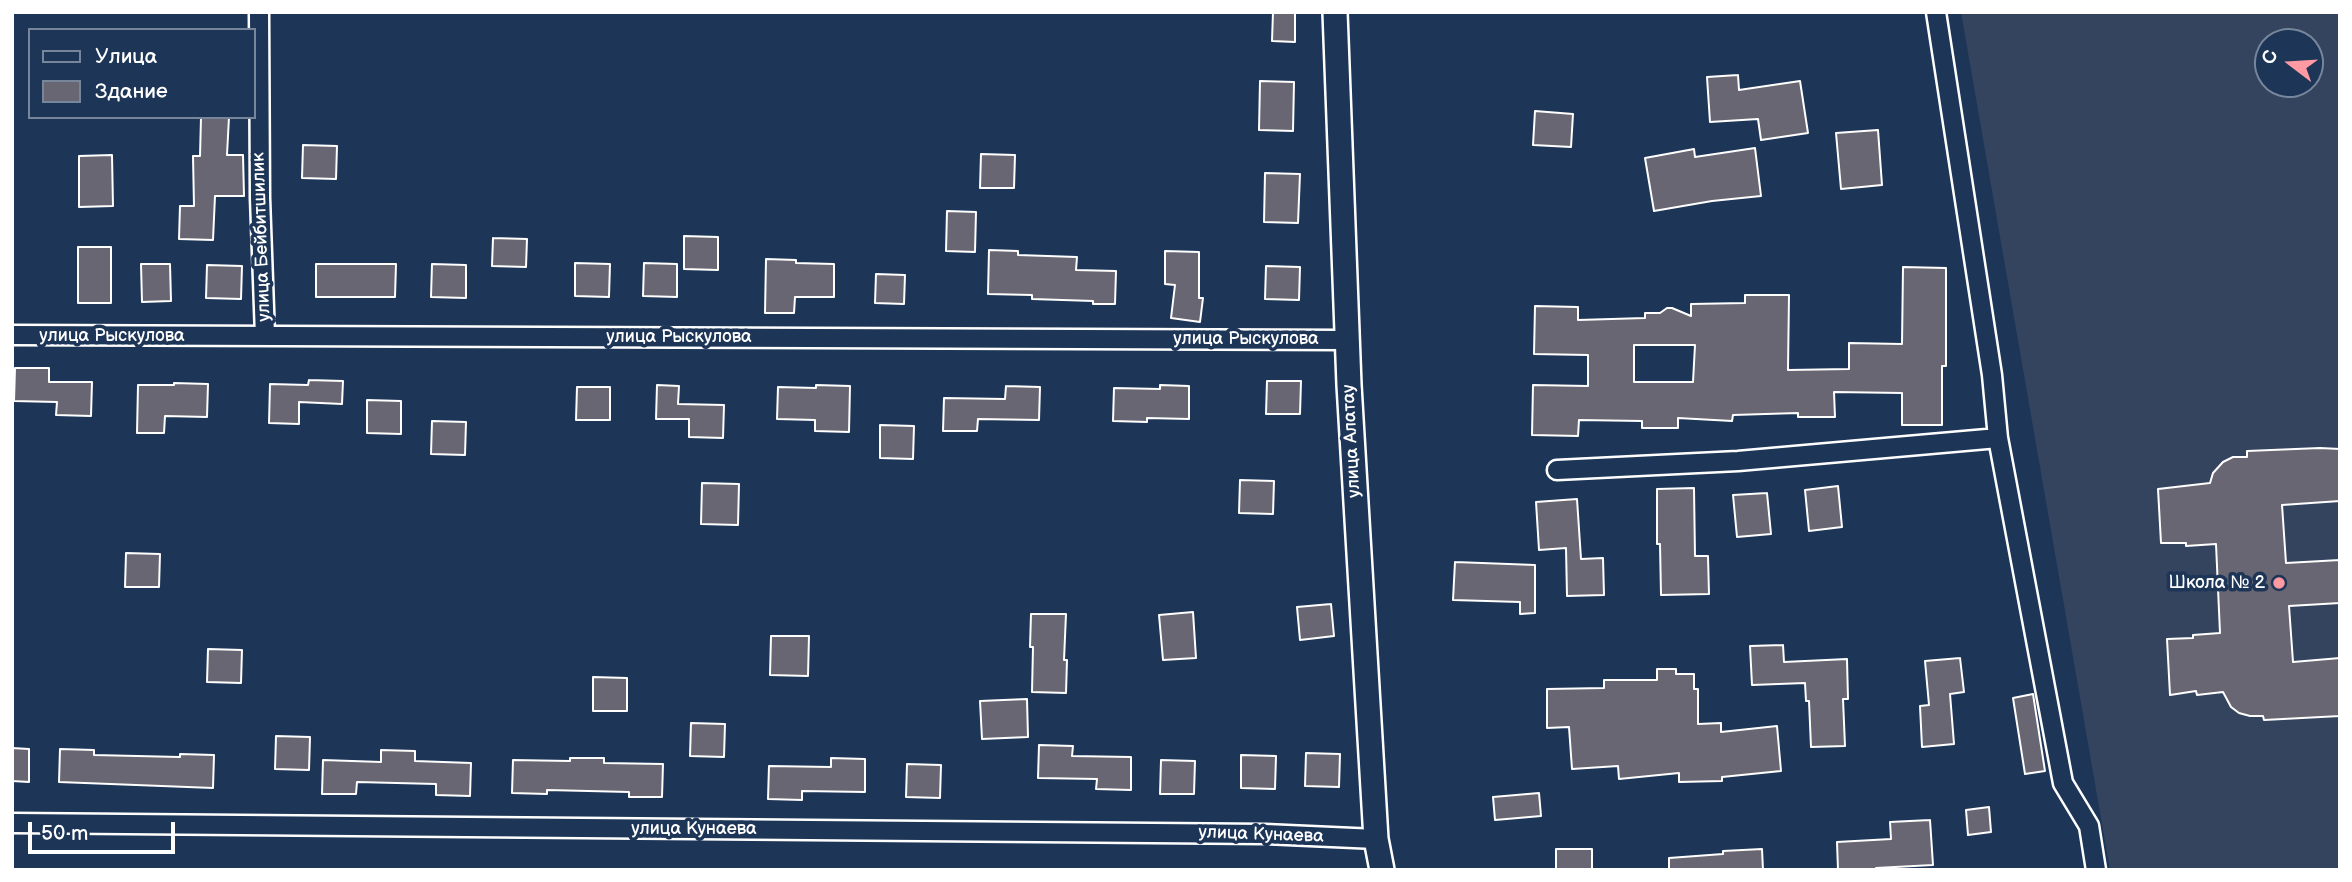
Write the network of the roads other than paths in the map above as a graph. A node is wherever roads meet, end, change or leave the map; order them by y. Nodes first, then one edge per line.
1 (259, 12) edge
2 (1335, 12) edge
3 (1936, 12) edge
4 (12, 335) edge
5 (265, 336) junction
6 (1346, 340) junction
7 (1998, 438) junction
8 (1557, 470) dead end
9 (12, 823) edge
10 (1376, 839) junction
11 (1382, 870) edge
12 (2096, 870) edge

1 - 5 street, улица Бейбитшилик
2 - 6 street, улица Алатау
3 - 7 street
4 - 5 street, улица Рыскулова
5 - 6 street, улица Рыскулова
6 - 10 street, улица Алатау
7 - 8 street
7 - 12 street
9 - 10 street, улица Кунаева
10 - 11 street, улица Алатау

